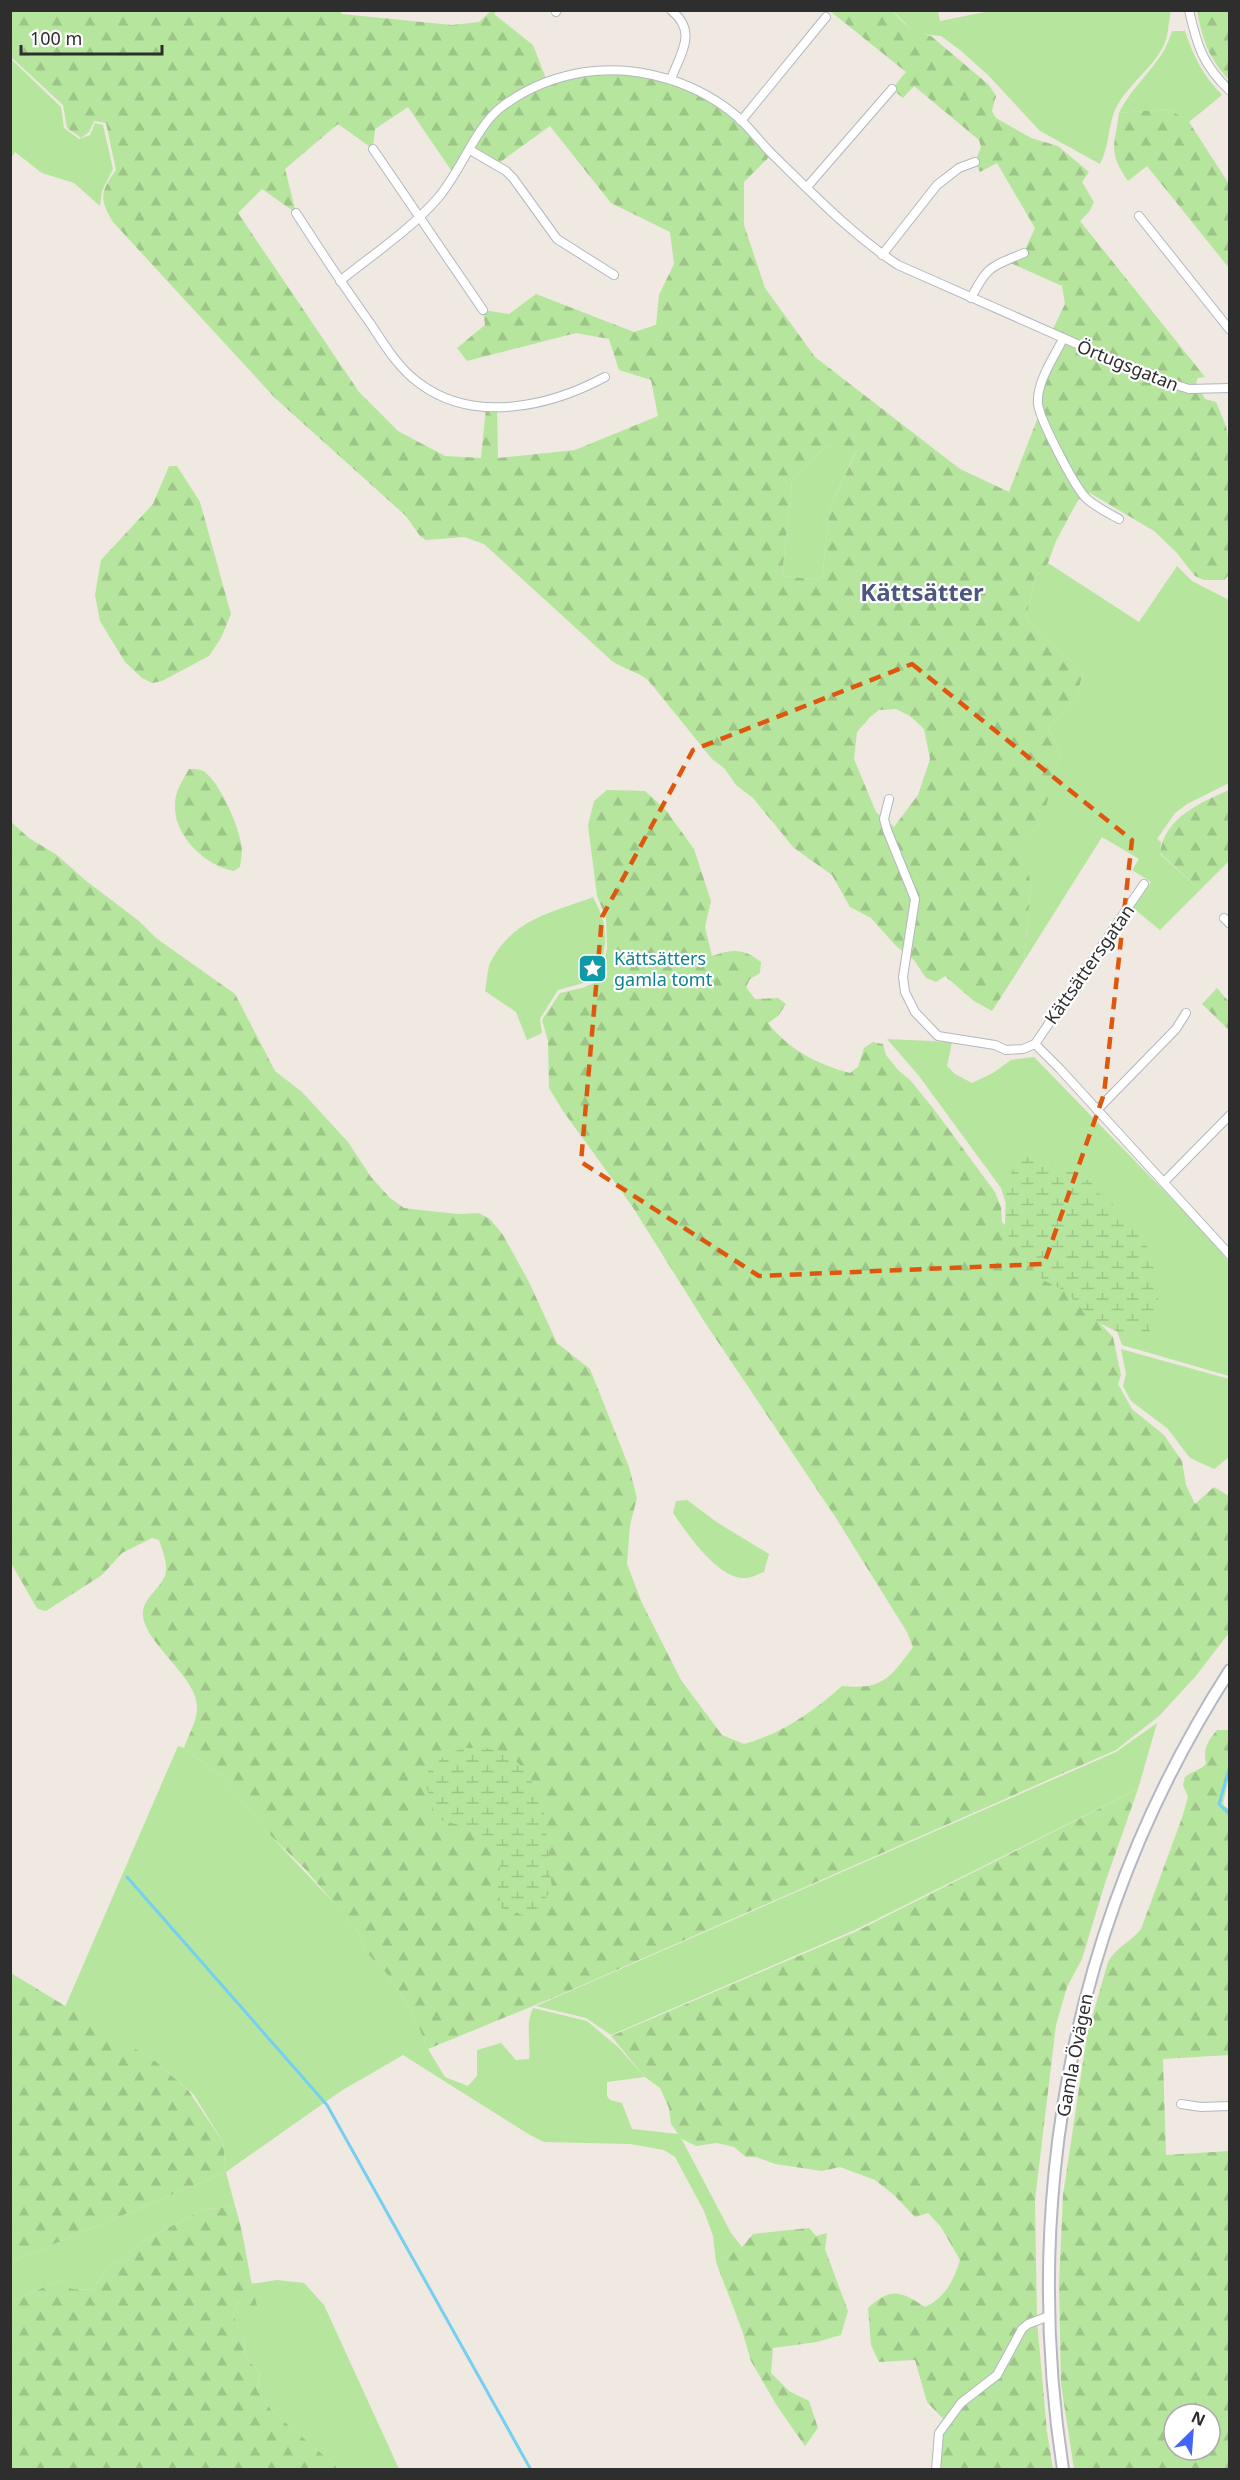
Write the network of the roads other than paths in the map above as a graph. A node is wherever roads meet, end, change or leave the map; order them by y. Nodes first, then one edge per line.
1 (671, 10) edge
2 (1189, 10) edge
3 (826, 17) dead end
4 (671, 79) junction
5 (892, 89) dead end
6 (1230, 91) edge
7 (741, 121) junction
8 (373, 149) dead end
9 (471, 150) junction
10 (975, 162) dead end
11 (807, 187) junction
12 (296, 213) dead end
13 (1139, 216) dead end
14 (418, 217) junction
15 (1024, 253) dead end
16 (882, 255) junction
17 (614, 275) dead end
18 (340, 281) junction
19 (970, 298) junction
20 (483, 310) dead end
21 (1230, 330) edge
22 (1063, 339) junction
23 (605, 377) dead end
24 (1230, 388) edge
25 (1119, 519) dead end
26 (889, 799) dead end
27 (1144, 884) dead end
28 (1186, 1013) dead end
29 (1035, 1044) junction
30 (1098, 1110) junction
31 (1230, 1115) edge
32 (1164, 1182) junction
33 (1230, 1255) edge
34 (1230, 1671) edge
35 (1181, 2103) dead end
36 (1230, 2106) edge
37 (1049, 2316) junction
38 (936, 2469) edge
39 (1063, 2469) edge

1 - 4 street
2 - 6 street
3 - 7 street
4 - 7 street, Örtugsgatan
4 - 9 street, Örtugsgatan
5 - 11 street
7 - 11 street, Örtugsgatan
8 - 14 street
9 - 14 street, Örtugsgatan
9 - 17 street
10 - 16 street
11 - 16 street, Örtugsgatan
12 - 18 street
13 - 21 street
14 - 18 street, Örtugsgatan
14 - 20 street
15 - 19 street
16 - 19 street, Örtugsgatan
18 - 23 street
19 - 22 street, Örtugsgatan
22 - 24 street, Örtugsgatan
22 - 25 street, Örtugsgatan
26 - 29 street, Kättsättersgatan
27 - 29 street, Kättsättersgatan
28 - 30 street
29 - 30 street, Kättsättersgatan
30 - 32 street, Kättsättersgatan
31 - 32 street
32 - 33 street, Kättsättersgatan
34 - 37 main road, Gamla Övägen
35 - 36 street
37 - 38 street
37 - 39 main road, Gamla Övägen

